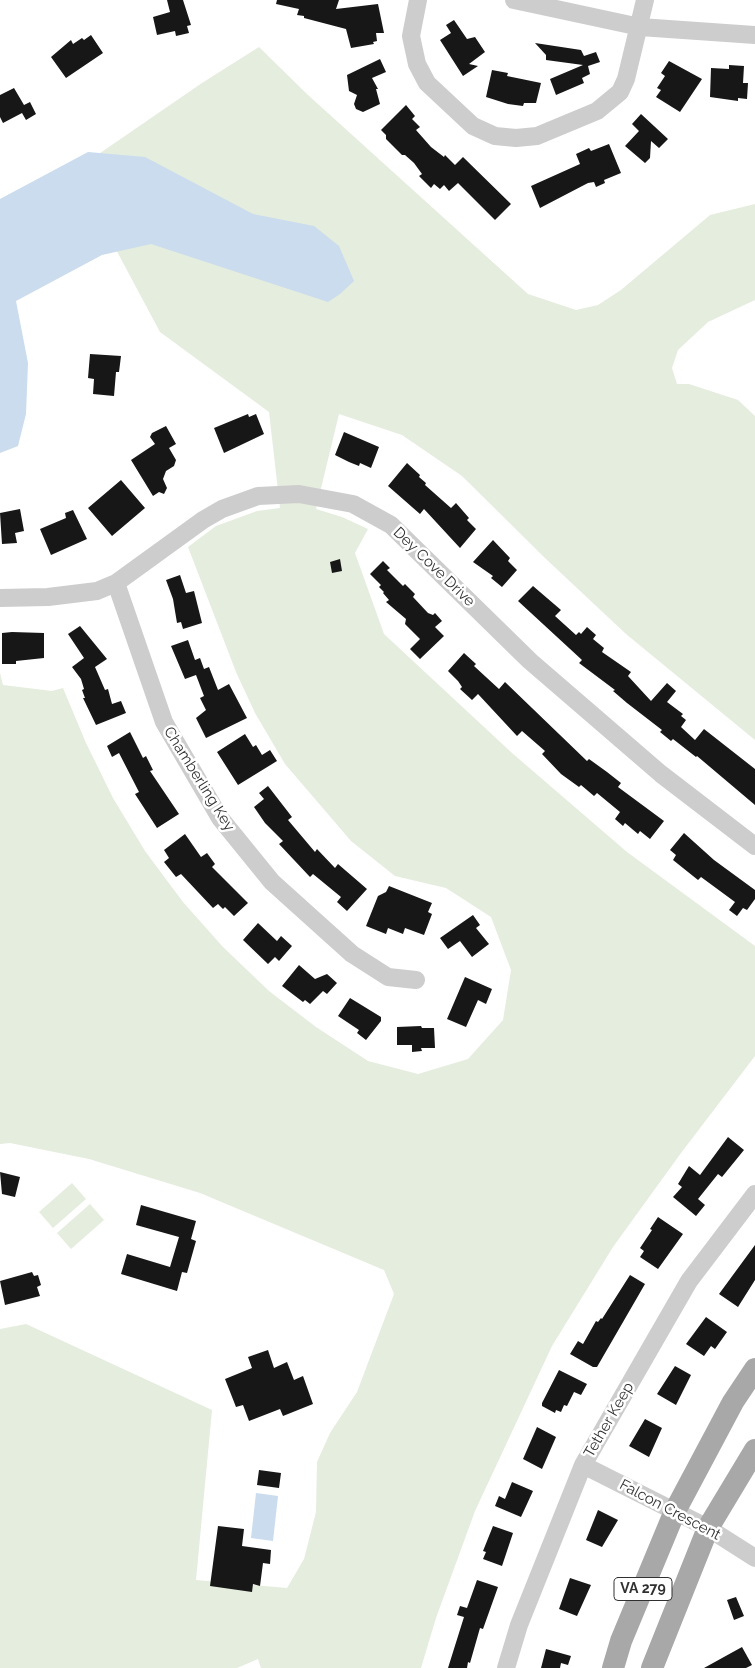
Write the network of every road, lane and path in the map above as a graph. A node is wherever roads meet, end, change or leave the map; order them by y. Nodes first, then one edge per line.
1 (418, 0) edge
2 (514, 0) edge
3 (646, 0) edge
4 (640, 27) junction
5 (755, 35) edge
6 (116, 583) junction
7 (0, 598) edge
8 (755, 846) edge
9 (416, 980) dead end
10 (755, 1194) edge
11 (755, 1369) edge
12 (755, 1450) edge
13 (583, 1465) junction
14 (675, 1511) junction
15 (708, 1528) junction
16 (755, 1558) edge
17 (506, 1668) edge
18 (613, 1668) edge
19 (652, 1668) edge

1 - 4 street
2 - 4 street
3 - 4 street
4 - 5 street
6 - 7 street, Dey Cove Drive
6 - 8 street, Dey Cove Drive
6 - 9 street, Chamberling Key
10 - 13 street, Tether Keep
11 - 14 main road, VA 279
12 - 15 main road, VA 279
13 - 14 street, Falcon Crescent
13 - 17 street, Tether Keep
14 - 15 street, Falcon Crescent
14 - 18 main road, VA 279
15 - 16 street, Falcon Crescent
15 - 19 main road, VA 279

